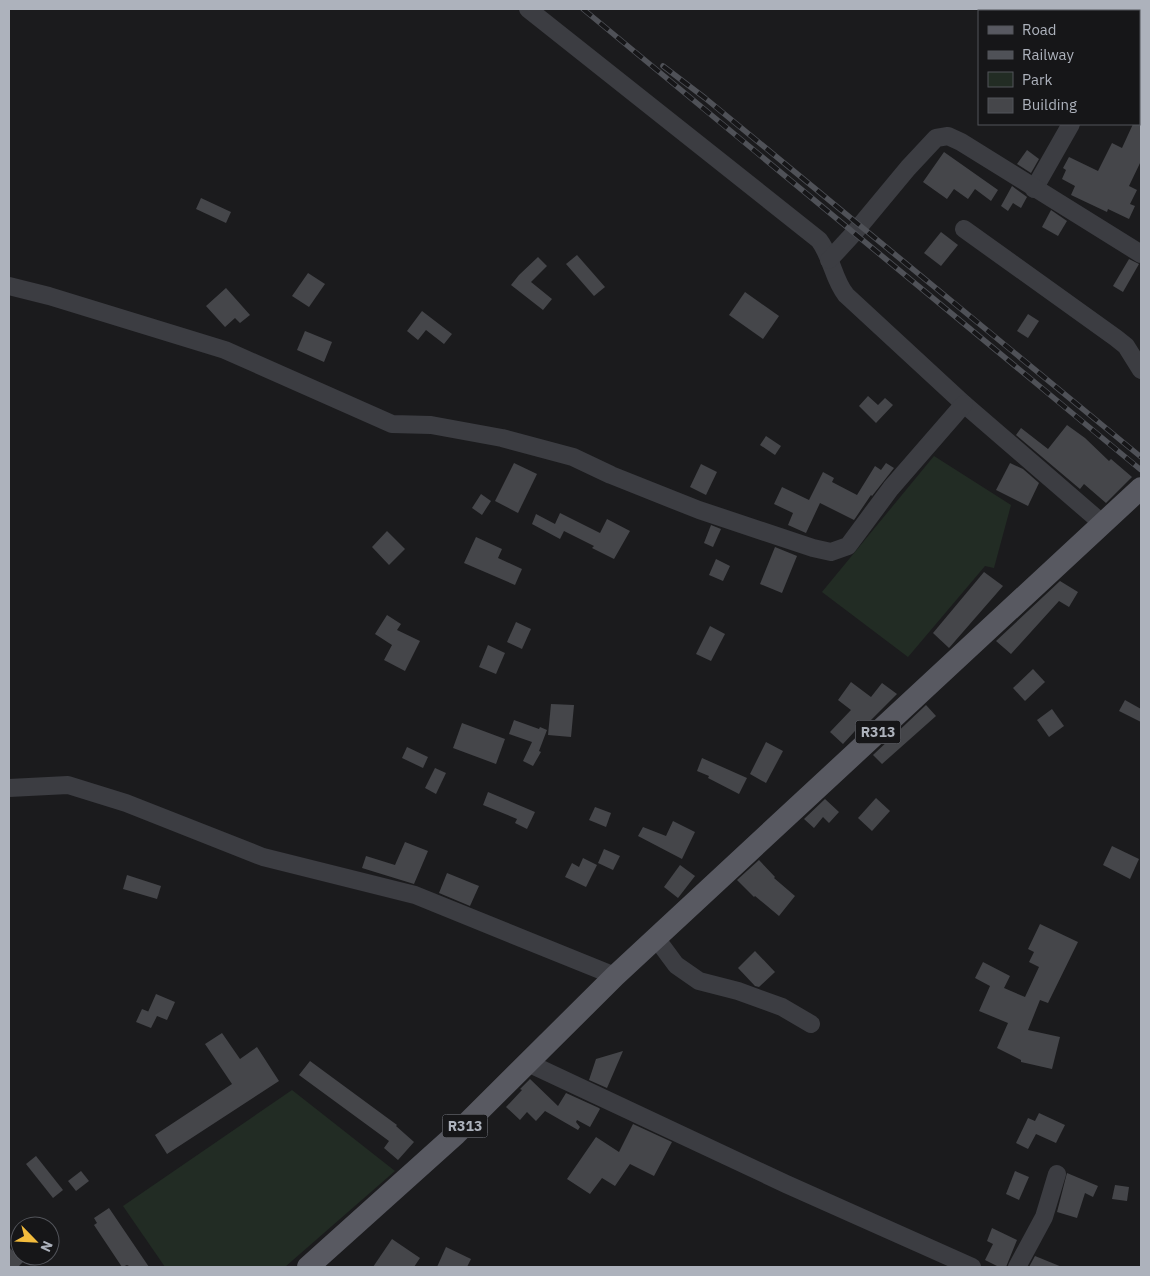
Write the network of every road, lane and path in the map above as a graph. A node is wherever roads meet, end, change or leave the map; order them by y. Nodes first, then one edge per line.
1 (528, 9) edge
2 (1070, 125) edge
3 (1034, 189) junction
4 (964, 229) dead end
5 (1141, 254) edge
6 (830, 260) junction
7 (9, 286) edge
8 (1141, 370) edge
9 (964, 404) junction
10 (1137, 498) edge
11 (1103, 524) junction
12 (9, 788) edge
13 (656, 938) junction
14 (615, 976) junction
15 (810, 1024) dead end
16 (528, 1063) junction
17 (1057, 1174) dead end
18 (308, 1267) edge
19 (972, 1267) edge
20 (1017, 1267) edge

1 - 6 street
2 - 3 street
3 - 5 street
3 - 6 street
4 - 8 street
6 - 9 street
7 - 9 street
9 - 11 street
10 - 11 main road, R313
11 - 13 main road, R313
12 - 14 street
13 - 14 main road, R313
13 - 15 street
14 - 16 main road, R313
16 - 18 main road, R313
16 - 19 street
17 - 20 street

